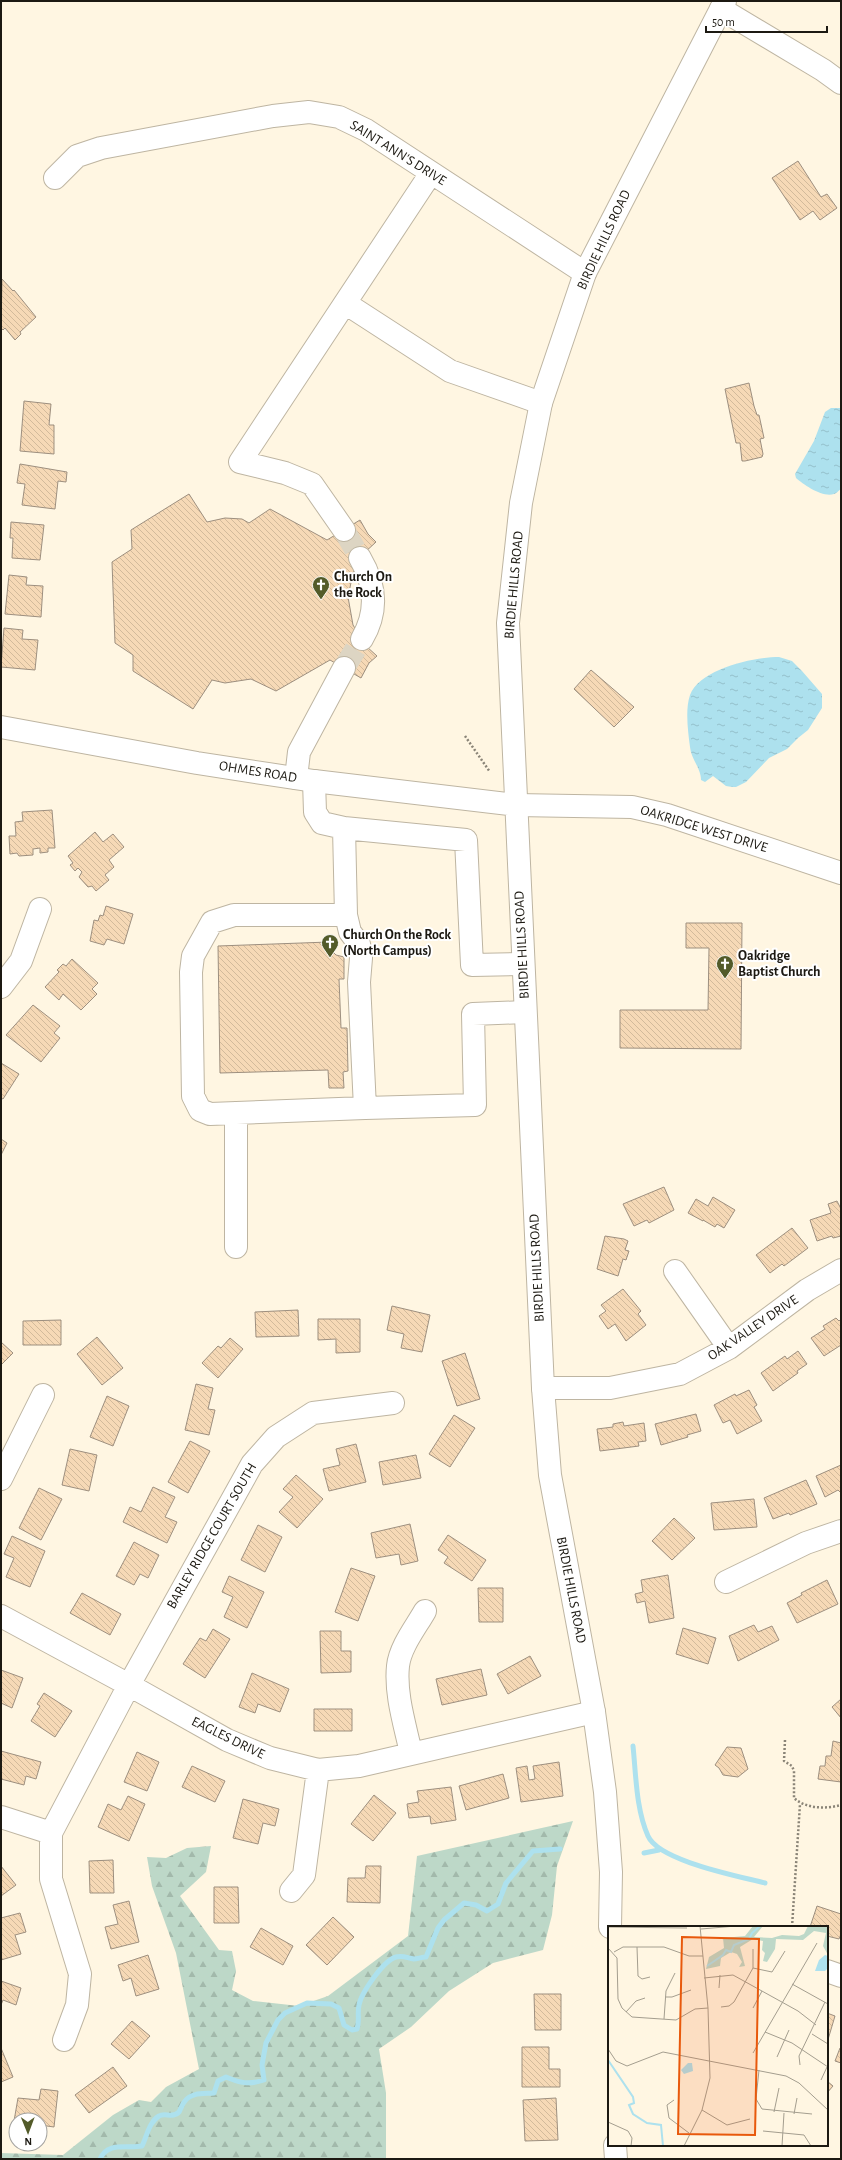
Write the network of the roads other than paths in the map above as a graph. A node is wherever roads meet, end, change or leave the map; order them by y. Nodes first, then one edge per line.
1 (723, 5) edge
2 (841, 83) edge
3 (431, 173) junction
4 (55, 178) dead end
5 (585, 273) junction
6 (345, 303) junction
7 (541, 403) junction
8 (344, 530) tunnel mouth
9 (360, 558) tunnel mouth
10 (362, 639) tunnel mouth
11 (344, 668) tunnel mouth
12 (1, 727) edge
13 (305, 780) junction
14 (516, 805) junction
15 (344, 828) junction
16 (841, 873) edge
17 (40, 909) dead end
18 (346, 915) junction
19 (522, 964) junction
20 (1, 987) edge
21 (525, 1012) junction
22 (365, 1108) junction
23 (236, 1113) junction
24 (236, 1247) dead end
25 (841, 1270) edge
26 (675, 1271) dead end
27 (729, 1348) junction
28 (543, 1388) junction
29 (43, 1395) dead end
30 (393, 1403) dead end
31 (1, 1479) edge
32 (841, 1531) edge
33 (726, 1582) dead end
34 (425, 1611) dead end
35 (1, 1616) edge
36 (129, 1685) junction
37 (594, 1712) junction
38 (411, 1753) junction
39 (318, 1770) junction
40 (1, 1817) edge
41 (51, 1833) junction
42 (291, 1891) dead end
43 (610, 1926) edge
44 (828, 1971) edge
45 (841, 1976) edge
46 (64, 2040) dead end
47 (615, 2146) edge
48 (616, 2159) edge

1 - 2 street
1 - 5 street, BIRDIE HILLS ROAD
3 - 4 street, SAINT ANN'S DRIVE
3 - 5 street, SAINT ANN'S DRIVE
3 - 6 street
5 - 7 street, BIRDIE HILLS ROAD
6 - 7 street
6 - 8 street
7 - 14 street, BIRDIE HILLS ROAD
9 - 10 street
11 - 13 street
12 - 13 street, OHMES ROAD
13 - 14 street, OHMES ROAD
13 - 15 street
14 - 16 street, OAKRIDGE WEST DRIVE
14 - 19 street, BIRDIE HILLS ROAD
15 - 18 street
15 - 19 street
17 - 20 street
18 - 22 street
18 - 23 street
19 - 21 street, BIRDIE HILLS ROAD
21 - 22 street
21 - 28 street, BIRDIE HILLS ROAD
22 - 23 street
23 - 24 street
25 - 27 street, OAK VALLEY DRIVE
26 - 27 street
27 - 28 street, OAK VALLEY DRIVE
28 - 37 street, BIRDIE HILLS ROAD
29 - 31 street
30 - 36 street, BARLEY RIDGE COURT SOUTH
32 - 33 street
34 - 38 street
35 - 36 street, EAGLES DRIVE
36 - 39 street, EAGLES DRIVE
36 - 41 street, BARLEY RIDGE COURT SOUTH
37 - 38 street, EAGLES DRIVE
37 - 43 street, BIRDIE HILLS ROAD
38 - 39 street, EAGLES DRIVE
39 - 42 street
40 - 41 street
41 - 46 street
44 - 45 street
47 - 48 street

